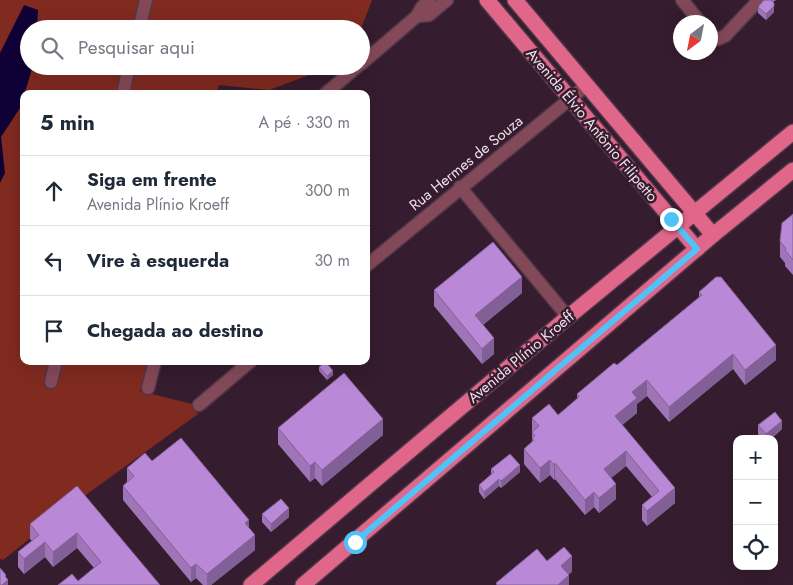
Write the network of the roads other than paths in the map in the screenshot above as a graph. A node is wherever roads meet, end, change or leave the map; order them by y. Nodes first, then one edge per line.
1 (146, 0) edge
2 (430, 0) edge
3 (447, 0) edge
4 (487, 0) edge
5 (514, 0) edge
6 (682, 0) edge
7 (759, 0) edge
8 (694, 15) edge
9 (417, 16) junction
10 (141, 20) edge
11 (718, 39) edge
12 (370, 56) edge
13 (127, 75) edge
14 (347, 75) edge
15 (587, 85) junction
16 (123, 90) edge
17 (330, 90) edge
18 (570, 99) junction
19 (793, 132) edge
20 (793, 170) edge
21 (460, 187) junction
22 (694, 213) junction
23 (677, 226) junction
24 (713, 235) junction
25 (697, 249) junction
26 (370, 263) edge
27 (568, 317) junction
28 (55, 365) edge
29 (154, 365) edge
30 (246, 365) edge
31 (51, 382) dead end
32 (148, 388) dead end
33 (199, 405) dead end
34 (251, 585) edge
35 (303, 585) edge

1 - 10 street
2 - 9 street
3 - 9 street
4 - 18 main road, Avenida Élvio Antônio Filipetto
5 - 15 main road, Avenida Élvio Antônio Filipetto
6 - 8 street
7 - 11 street
9 - 12 street
13 - 16 street
14 - 17 street
15 - 18 street, Rua Hermes de Souza
15 - 22 main road, Avenida Élvio Antônio Filipetto
18 - 21 street, Rua Hermes de Souza
18 - 23 main road, Avenida Élvio Antônio Filipetto
19 - 22 main road, Avenida Plínio Kroeff
20 - 24 main road
21 - 26 street, Rua Hermes de Souza
21 - 27 street
22 - 23 main road, Avenida Plínio Kroeff
22 - 24 main road, Avenida Élvio Antônio Filipetto
23 - 25 main road, Avenida Élvio Antônio Filipetto
23 - 27 main road, Avenida Plínio Kroeff
24 - 25 main road
25 - 35 main road
27 - 34 main road, Avenida Plínio Kroeff
28 - 31 street
29 - 32 street
30 - 33 street

